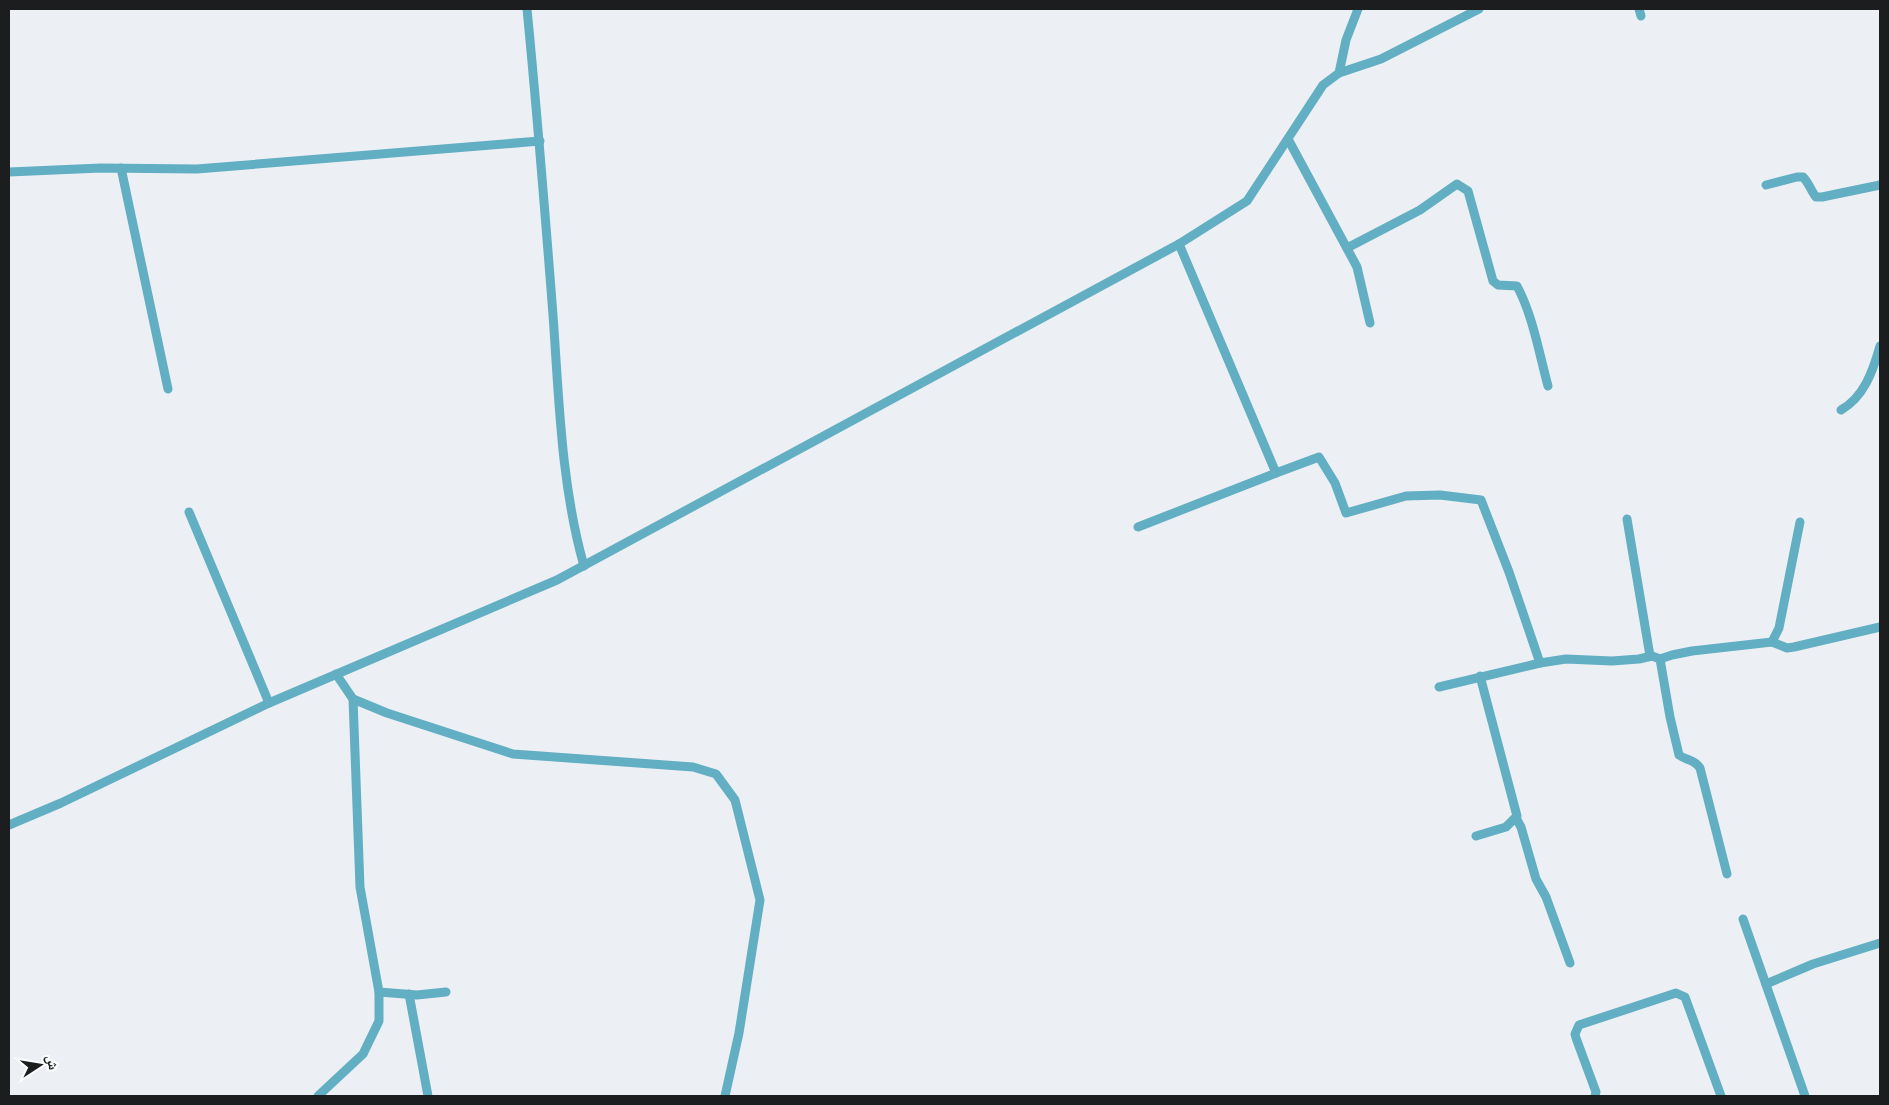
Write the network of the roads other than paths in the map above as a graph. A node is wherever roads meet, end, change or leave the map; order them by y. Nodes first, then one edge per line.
1 (528, 9) edge
2 (1358, 9) edge
3 (1479, 9) edge
4 (1339, 73) junction
5 (1288, 138) junction
6 (540, 141) junction
7 (121, 168) junction
8 (9, 172) edge
9 (1880, 185) edge
10 (1766, 186) dead end
11 (1179, 244) junction
12 (1347, 248) junction
13 (1370, 322) dead end
14 (1880, 346) edge
15 (1548, 386) dead end
16 (168, 389) dead end
17 (1840, 410) dead end
18 (1276, 474) junction
19 (189, 512) dead end
20 (1627, 519) dead end
21 (1800, 522) dead end
22 (1138, 527) dead end
23 (584, 566) junction
24 (1880, 627) edge
25 (1772, 642) junction
26 (1650, 656) junction
27 (1660, 659) junction
28 (1540, 663) junction
29 (336, 674) junction
30 (1480, 676) junction
31 (1439, 687) dead end
32 (353, 699) junction
33 (268, 703) junction
34 (1516, 818) junction
35 (9, 825) edge
36 (1476, 836) dead end
37 (1726, 874) dead end
38 (1743, 919) dead end
39 (1880, 943) edge
40 (1570, 963) dead end
41 (1766, 984) junction
42 (379, 992) junction
43 (446, 992) dead end
44 (409, 994) junction
45 (318, 1096) edge
46 (428, 1096) edge
47 (726, 1096) edge
48 (1594, 1096) edge
49 (1721, 1096) edge
50 (1806, 1096) edge

1 - 6 street
2 - 4 street
3 - 4 street
4 - 5 street
5 - 11 street
5 - 12 street
6 - 7 street
6 - 23 street
7 - 8 street
7 - 16 street
9 - 10 street
11 - 18 street
11 - 23 street
12 - 13 street
12 - 15 street
14 - 17 street
18 - 22 street
18 - 28 street
19 - 33 street
20 - 26 street
21 - 25 street
23 - 29 street
24 - 25 street
25 - 27 street
26 - 27 street
26 - 28 street
27 - 37 street
28 - 30 street
29 - 32 street
29 - 33 street
30 - 31 street
30 - 34 street
32 - 42 street
32 - 47 street
33 - 35 street
34 - 36 street
34 - 40 street
38 - 41 street
39 - 41 street
41 - 50 street
42 - 44 street
42 - 45 street
43 - 44 street
44 - 46 street
48 - 49 street

